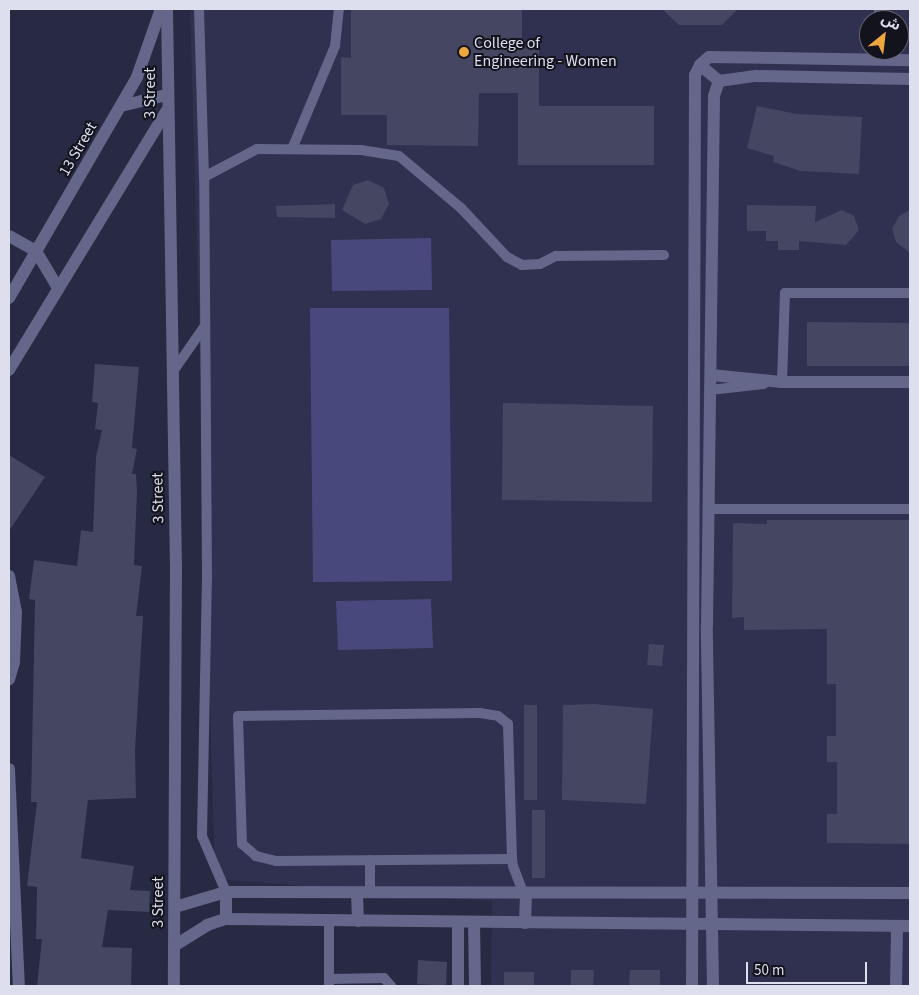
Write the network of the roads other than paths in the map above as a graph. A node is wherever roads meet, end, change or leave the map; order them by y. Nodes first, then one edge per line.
1 (161, 9) edge
2 (167, 9) edge
3 (199, 9) edge
4 (339, 9) edge
5 (859, 55) edge
6 (700, 65) junction
7 (910, 79) edge
8 (719, 81) junction
9 (166, 95) junction
10 (121, 106) junction
11 (166, 112) junction
12 (292, 149) junction
13 (204, 177) junction
14 (9, 236) edge
15 (36, 251) junction
16 (664, 254) dead end
17 (58, 288) junction
18 (910, 293) edge
19 (9, 298) edge
20 (204, 328) junction
21 (9, 370) edge
22 (172, 373) junction
23 (711, 375) junction
24 (782, 382) junction
25 (881, 382) joint
26 (907, 382) edge
27 (692, 388) junction
28 (710, 390) junction
29 (708, 509) junction
30 (910, 509) edge
31 (9, 576) edge
32 (707, 625) junction
33 (691, 626) junction
34 (9, 679) edge
35 (9, 769) edge
36 (512, 859) junction
37 (370, 860) junction
38 (226, 892) junction
39 (691, 892) junction
40 (363, 893) junction
41 (525, 894) junction
42 (711, 894) junction
43 (910, 894) edge
44 (175, 907) junction
45 (226, 919) junction
46 (329, 920) junction
47 (358, 921) junction
48 (458, 922) junction
49 (474, 922) junction
50 (525, 923) junction
51 (691, 926) junction
52 (712, 926) junction
53 (904, 926) edge
54 (174, 946) junction
55 (329, 982) edge
56 (19, 986) edge
57 (174, 986) edge
58 (391, 986) edge
59 (458, 986) edge
60 (475, 986) edge
61 (692, 986) edge
62 (713, 986) edge
63 (896, 986) edge

1 - 10 street, 13 Street
2 - 9 street, 3 Street
3 - 13 lane
4 - 12 lane
5 - 6 street
6 - 8 street
6 - 27 street
7 - 8 street
8 - 23 street
9 - 10 street
9 - 11 street, 3 Street
10 - 15 street, 13 Street
11 - 17 street
11 - 22 street, 3 Street
12 - 13 lane
12 - 16 lane
13 - 20 lane
14 - 15 street
15 - 17 street
15 - 19 street, 13 Street
17 - 21 street
18 - 24 lane
20 - 22 lane
20 - 38 lane
22 - 44 street, 3 Street
23 - 24 street
23 - 28 street
24 - 25 lane
24 - 28 lane
25 - 26 street
27 - 28 street
27 - 33 street
28 - 29 street
29 - 30 lane
29 - 32 street
31 - 34 street
32 - 33 street
32 - 42 street
33 - 39 street
35 - 56 street
36 - 37 lane
36 - 37 lane
36 - 41 lane
37 - 40 lane
38 - 40 street
38 - 44 street
38 - 45 street
39 - 41 street
39 - 42 street
39 - 51 street
40 - 41 street
40 - 47 street
41 - 50 street
42 - 43 street
42 - 52 street
44 - 54 street, 3 Street
45 - 46 street
45 - 54 street
46 - 47 street
46 - 55 lane
47 - 48 street
48 - 49 street
48 - 59 street
49 - 50 street
49 - 60 street
50 - 51 street
51 - 52 street
51 - 61 street
52 - 53 street
52 - 62 street
53 - 63 street
54 - 57 street, 3 Street
55 - 58 lane

